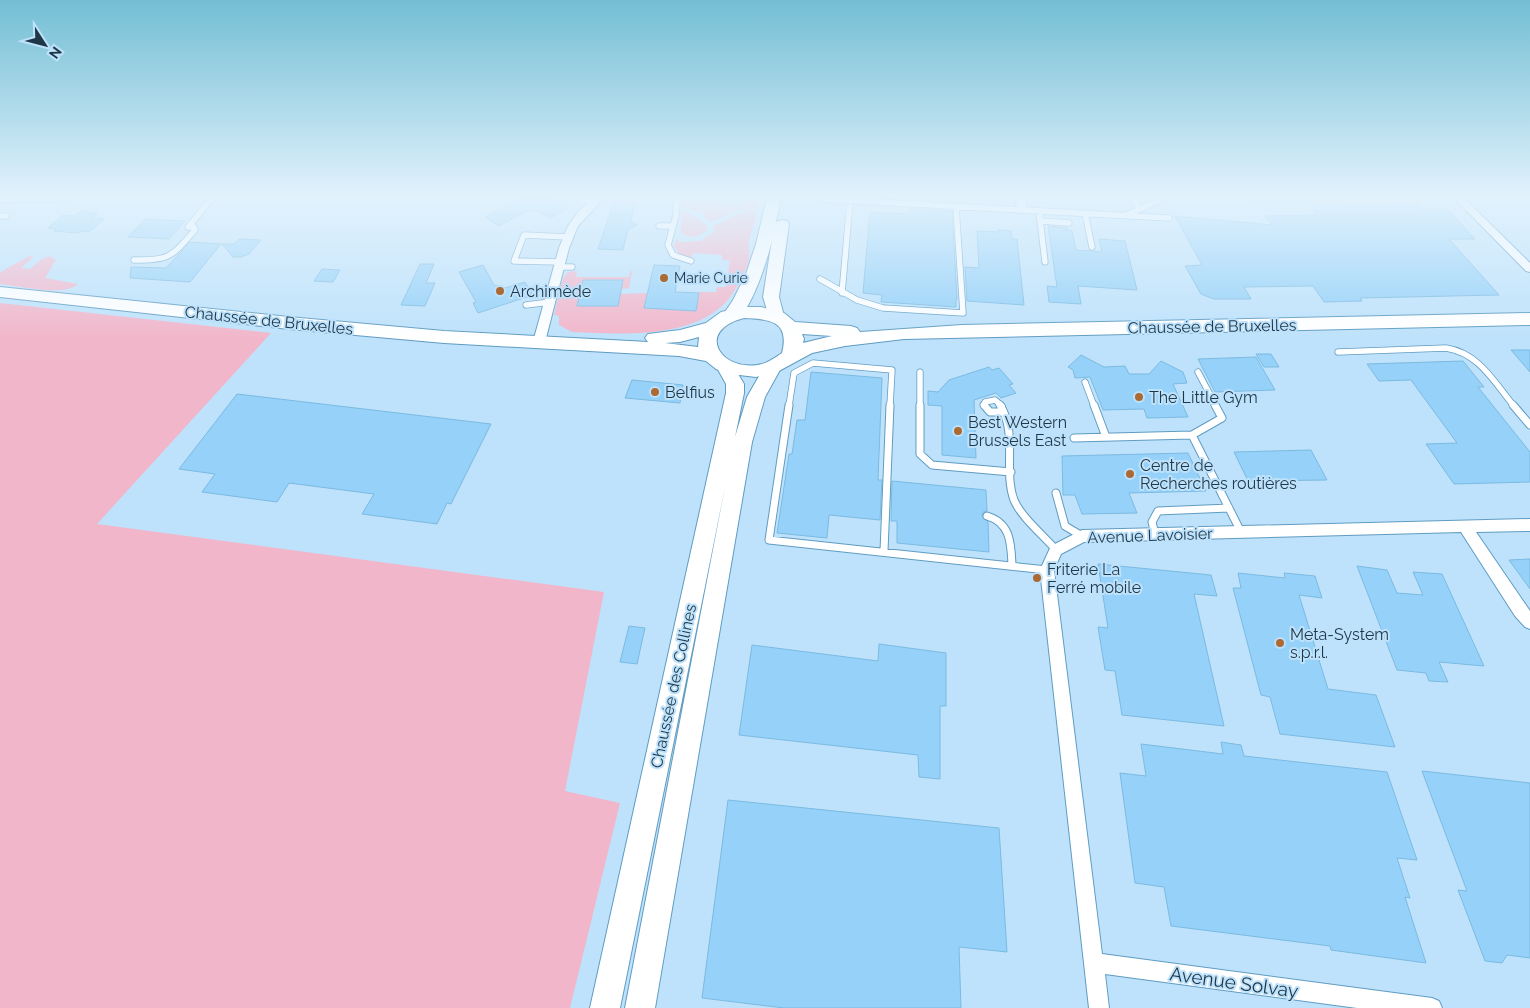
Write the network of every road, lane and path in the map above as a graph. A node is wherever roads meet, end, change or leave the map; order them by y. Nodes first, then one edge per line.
1 (182, 245) edge
2 (520, 245) edge
3 (566, 245) edge
4 (668, 245) edge
5 (762, 245) edge
6 (778, 245) edge
7 (846, 245) edge
8 (958, 245) edge
9 (1043, 245) edge
10 (1506, 245) edge
11 (134, 260) dead end
12 (691, 261) dead end
13 (1045, 262) dead end
14 (560, 265) junction
15 (572, 267) dead end
16 (1530, 269) edge
17 (820, 279) dead end
18 (0, 292) edge
19 (842, 292) junction
20 (550, 302) junction
21 (526, 304) dead end
22 (731, 315) junction
23 (776, 316) junction
24 (1530, 319) edge
25 (712, 327) junction
26 (791, 327) junction
27 (893, 334) junction
28 (539, 342) junction
29 (1338, 352) dead end
30 (792, 355) junction
31 (719, 361) junction
32 (772, 368) junction
33 (920, 372) dead end
34 (1198, 372) dead end
35 (1085, 382) dead end
36 (1002, 410) dead end
37 (1530, 425) edge
38 (1192, 435) junction
39 (1106, 437) junction
40 (1074, 438) dead end
41 (1011, 472) junction
42 (1056, 493) dead end
43 (1230, 508) junction
44 (987, 516) dead end
45 (1530, 525) edge
46 (1464, 526) junction
47 (1241, 532) junction
48 (1155, 534) junction
49 (1082, 536) junction
50 (1056, 550) junction
51 (884, 551) junction
52 (1012, 566) junction
53 (1047, 570) junction
54 (1530, 622) edge
55 (1095, 963) junction
56 (605, 1008) edge
57 (640, 1008) edge
58 (1099, 1008) edge
59 (1432, 1008) edge

1 - 11 lane
2 - 14 lane
3 - 14 street
4 - 12 lane
5 - 22 main road
6 - 23 main road
7 - 19 lane
8 - 19 lane
9 - 13 lane
10 - 16 street
14 - 15 lane
14 - 20 street
17 - 19 lane
18 - 28 main road, Chaussée de Bruxelles
20 - 21 lane
20 - 28 street
22 - 23 main road, Chaussée de Bruxelles
22 - 25 main road, Chaussée de Bruxelles
23 - 26 main road, Chaussée de Bruxelles
24 - 27 main road, Chaussée de Bruxelles
25 - 28 main road, Chaussée de Bruxelles
25 - 31 main road
26 - 27 main road, Chaussée de Bruxelles
26 - 30 main road
27 - 30 main road, Chaussée de Bruxelles
28 - 31 main road, Chaussée de Bruxelles
29 - 37 lane
30 - 32 main road, Chaussée de Bruxelles
31 - 32 main road, Chaussée de Bruxelles
31 - 56 main road, Chaussée des Collines
32 - 57 main road, Chaussée des Collines
33 - 41 lane
34 - 38 lane
35 - 39 lane
36 - 41 lane
38 - 39 lane
38 - 43 lane
39 - 40 lane
41 - 50 lane
42 - 49 lane
43 - 47 lane
43 - 48 lane
44 - 52 lane
45 - 46 street, Avenue Lavoisier
46 - 47 street, Avenue Lavoisier
46 - 54 street
47 - 48 street, Avenue Lavoisier
48 - 49 street, Avenue Lavoisier
49 - 50 street, Avenue Lavoisier
50 - 53 street
51 - 51 lane
51 - 52 lane
52 - 53 lane
53 - 55 street
55 - 58 street
55 - 59 street, Avenue Solvay

